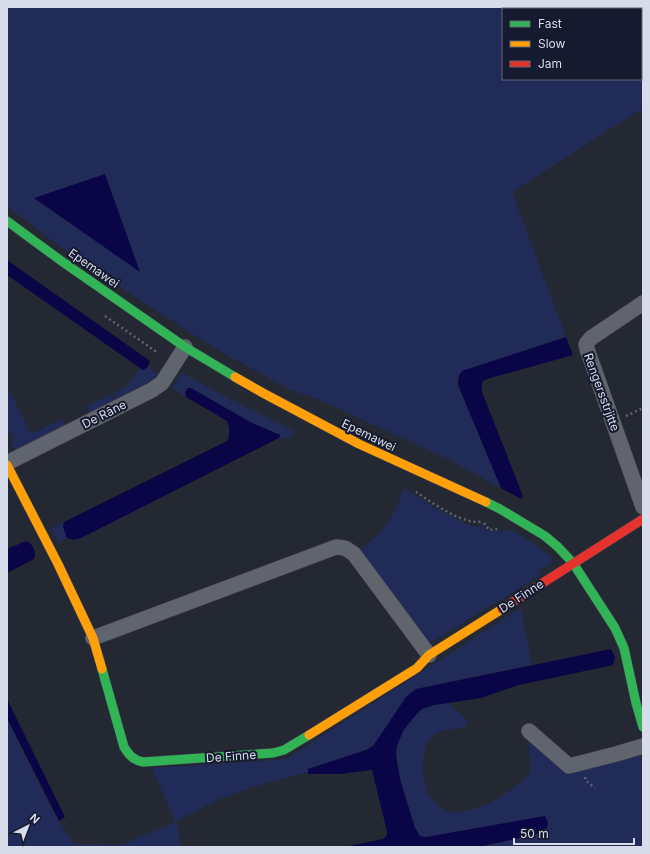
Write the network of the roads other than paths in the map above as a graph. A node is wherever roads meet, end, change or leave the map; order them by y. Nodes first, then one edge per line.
1 (7, 221) edge
2 (643, 303) edge
3 (186, 347) junction
4 (7, 464) edge
5 (643, 507) edge
6 (643, 520) edge
7 (46, 541) joint
8 (572, 563) junction
9 (93, 638) junction
10 (429, 655) junction
11 (643, 727) edge
12 (529, 731) dead end
13 (643, 746) edge

1 - 3 street, Epemawei
2 - 5 street, Rengersstrjitte
3 - 4 street, De Râne
3 - 8 street, Epemawei
4 - 7 street, De Râne
6 - 8 street, De Finne
7 - 9 street, De Finne
8 - 10 street, De Finne
8 - 11 street, Epemawei
9 - 10 street
9 - 10 street, De Finne
12 - 13 street

